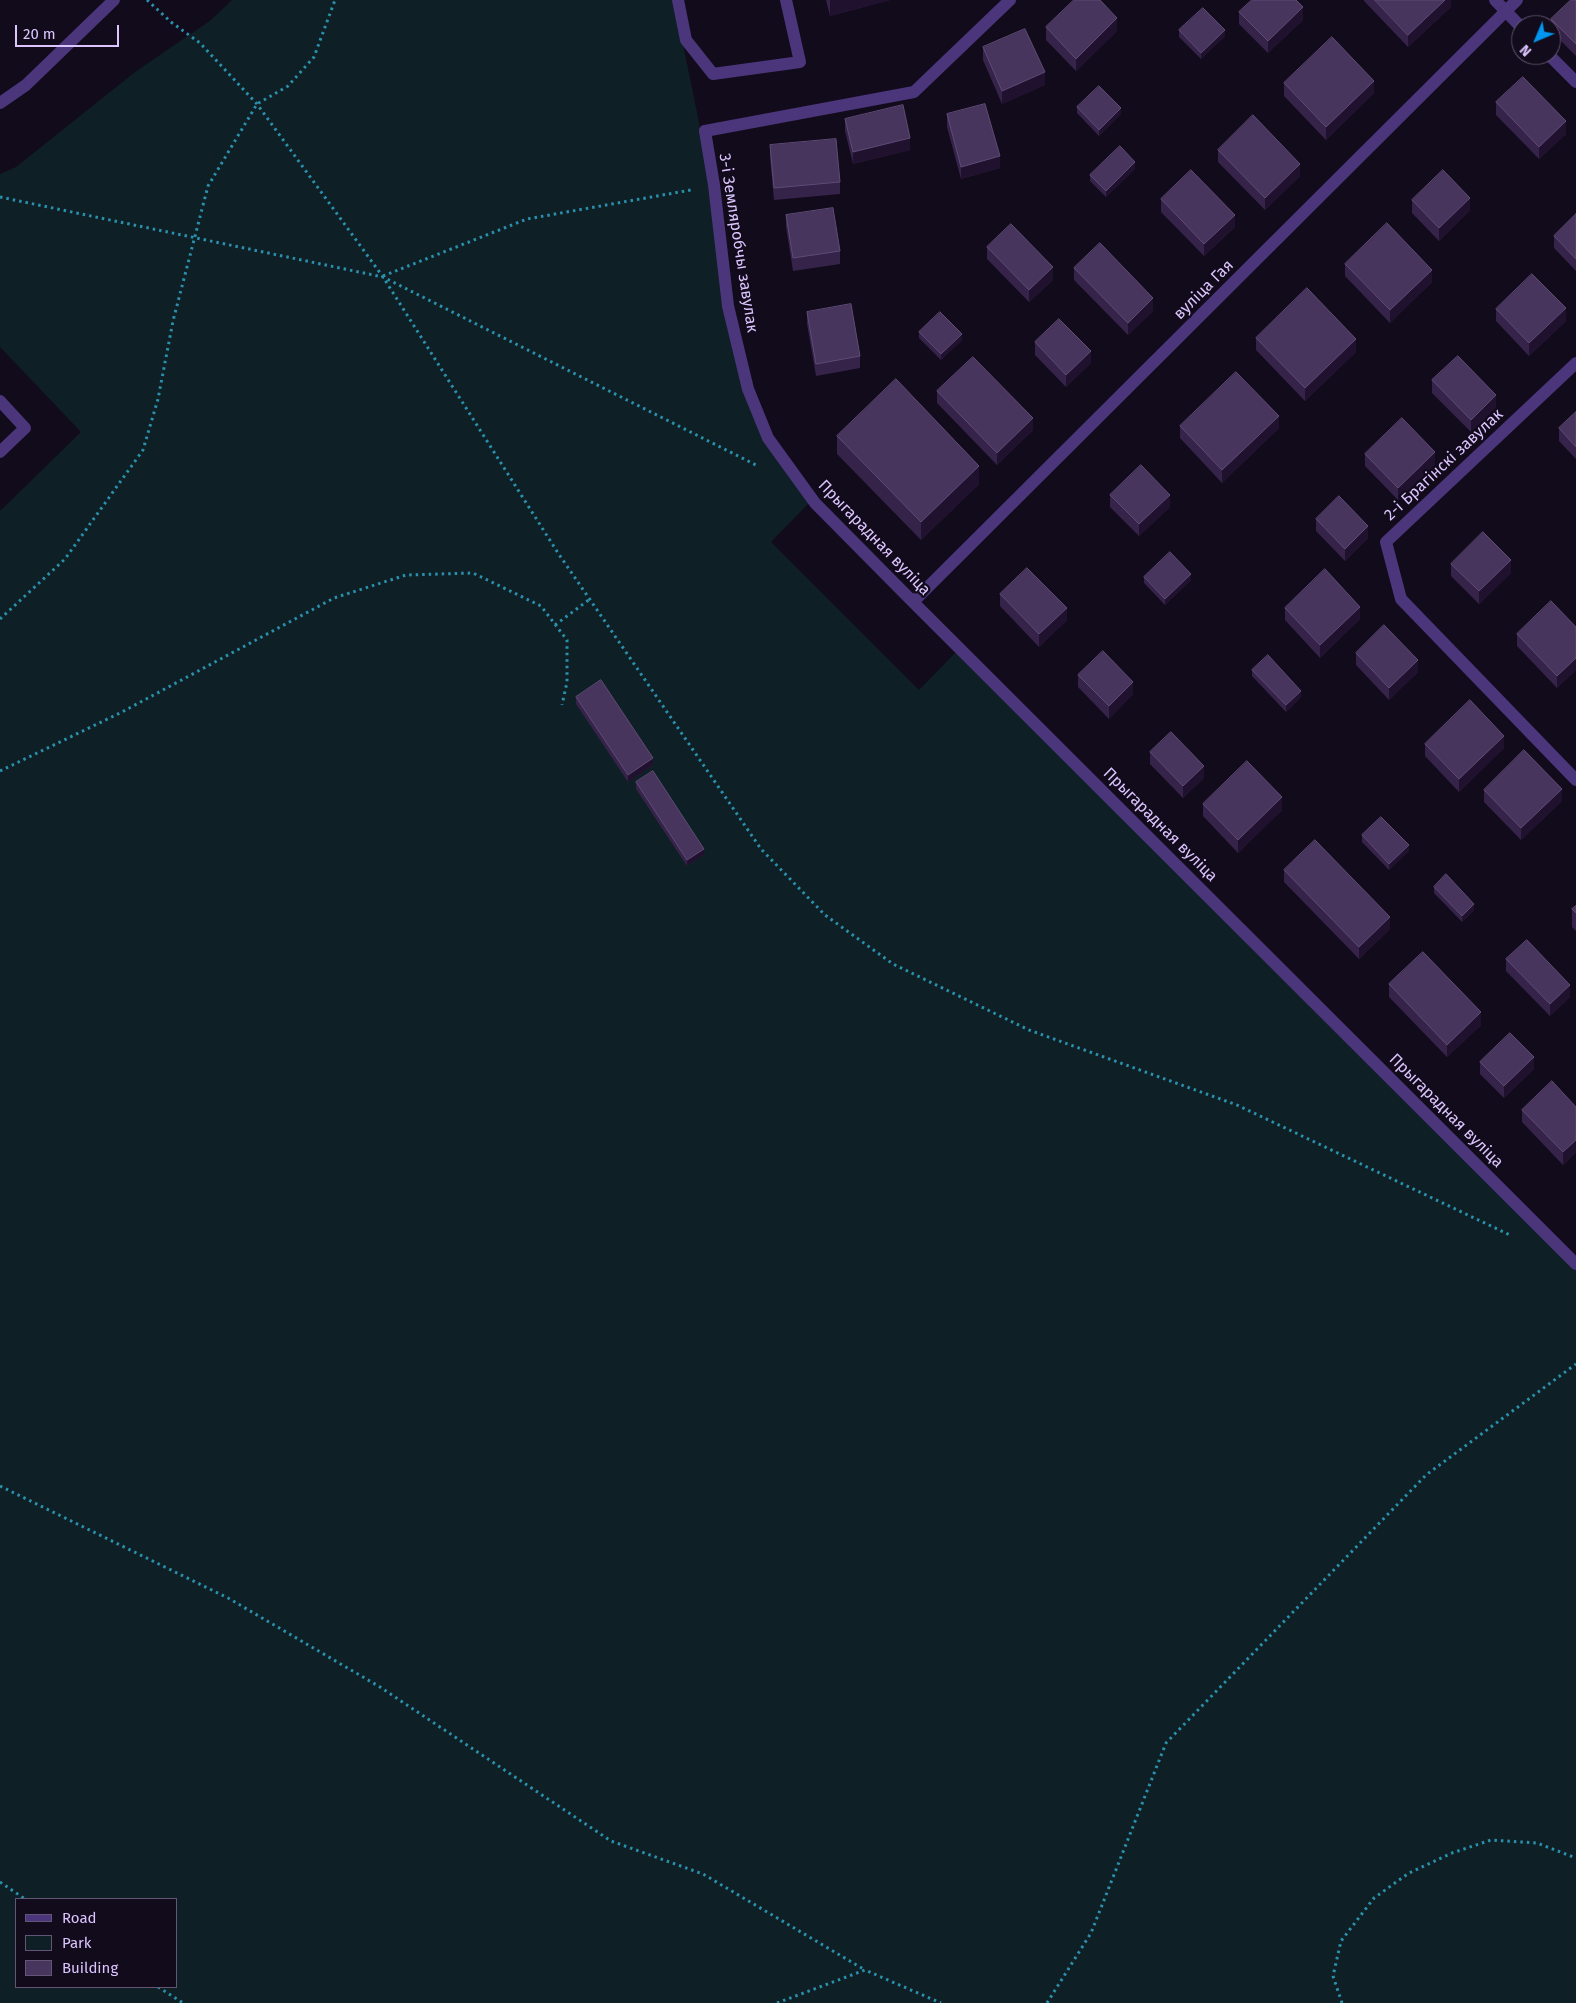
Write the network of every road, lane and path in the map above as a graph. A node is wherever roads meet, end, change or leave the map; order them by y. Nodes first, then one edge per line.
1 (114, 0) edge
2 (147, 0) edge
3 (336, 0) edge
4 (678, 0) edge
5 (786, 0) edge
6 (1010, 0) edge
7 (1494, 0) edge
8 (1517, 0) edge
9 (1506, 11) junction
10 (1511, 16) edge
11 (1559, 65) edge
12 (1576, 82) edge
13 (0, 103) edge
14 (257, 104) junction
15 (714, 185) junction
16 (0, 197) edge
17 (195, 238) junction
18 (383, 277) junction
19 (1576, 363) edge
20 (748, 388) joint
21 (0, 402) edge
22 (0, 452) edge
23 (759, 466) dead end
24 (590, 599) junction
25 (913, 602) junction
26 (0, 619) edge
27 (555, 624) junction
28 (562, 705) dead end
29 (0, 771) edge
30 (1576, 780) edge
31 (1514, 1237) dead end
32 (1576, 1264) edge
33 (1576, 1364) edge
34 (0, 1486) edge
35 (1576, 1858) edge
36 (0, 1882) edge
37 (24, 1898) edge
38 (865, 1970) junction
39 (160, 1988) edge
40 (183, 2003) edge
41 (777, 2003) edge
42 (941, 2003) edge
43 (1047, 2003) edge
44 (1342, 2003) edge

1 - 13 street
2 - 14 path
3 - 14 path
4 - 5 street
6 - 15 street, 3-і Земляробчы завулак
7 - 9 street
8 - 9 street, вуліца Гая
9 - 10 street
9 - 25 street, вуліца Гая
11 - 12 street
14 - 17 path
14 - 18 path
15 - 18 path
15 - 20 street, 3-і Земляробчы завулак
16 - 17 path
17 - 18 path
17 - 26 path
18 - 23 path
18 - 24 path
19 - 30 street, 2-і Брагінскі завулак
20 - 25 street, Прыгарадная вуліца
21 - 22 street
24 - 27 path
24 - 31 path
25 - 32 street, Прыгарадная вуліца
27 - 28 path
27 - 29 path
33 - 43 path
34 - 38 path
35 - 44 path
36 - 37 path
38 - 41 path
38 - 42 path
39 - 40 path

